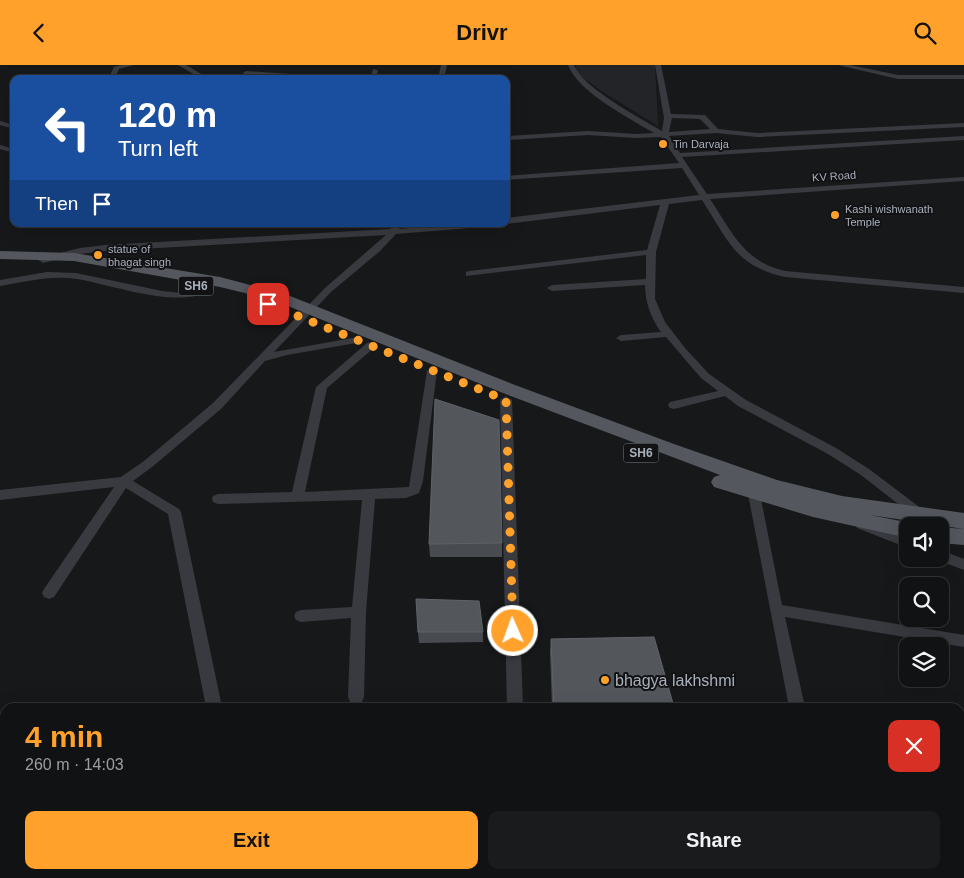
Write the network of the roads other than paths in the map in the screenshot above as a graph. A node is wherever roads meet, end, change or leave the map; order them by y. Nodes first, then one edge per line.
1 (131, 65) edge
2 (181, 65) edge
3 (571, 65) edge
4 (658, 65) edge
5 (841, 65) edge
6 (375, 70) dead end
7 (245, 72) edge
8 (113, 75) edge
9 (200, 75) edge
10 (284, 75) edge
11 (374, 75) edge
12 (964, 77) edge
13 (668, 116) junction
14 (964, 125) edge
15 (716, 131) junction
16 (665, 135) junction
17 (510, 138) edge
18 (964, 138) edge
19 (677, 155) junction
20 (684, 165) junction
21 (510, 178) edge
22 (964, 179) edge
23 (706, 197) junction
24 (665, 203) junction
25 (510, 221) edge
26 (417, 227) edge
27 (395, 228) edge
28 (651, 252) junction
29 (0, 255) edge
30 (60, 255) junction
31 (43, 260) junction
32 (0, 261) edge
33 (469, 274) dead end
34 (650, 282) junction
35 (0, 283) edge
36 (207, 288) junction
37 (552, 288) dead end
38 (964, 290) edge
39 (306, 313) junction
40 (669, 334) junction
41 (621, 338) dead end
42 (365, 343) junction
43 (262, 359) junction
44 (432, 371) junction
45 (726, 392) junction
46 (506, 400) junction
47 (674, 405) dead end
48 (124, 481) junction
49 (754, 494) junction
50 (0, 495) edge
51 (369, 495) junction
52 (808, 495) junction
53 (298, 496) junction
54 (218, 499) dead end
55 (923, 516) junction
56 (845, 519) junction
57 (964, 521) edge
58 (899, 528) edge
59 (949, 536) edge
60 (964, 537) edge
61 (899, 540) edge
62 (949, 559) edge
63 (964, 565) edge
64 (49, 593) dead end
65 (776, 610) junction
66 (359, 612) junction
67 (301, 616) dead end
68 (964, 641) edge
69 (356, 697) dead end
70 (213, 703) edge
71 (516, 703) edge
72 (796, 703) edge

1 - 8 street
2 - 9 street
3 - 16 street
4 - 13 street
5 - 12 street
6 - 11 street
7 - 10 street
13 - 15 street
13 - 16 street
14 - 15 street
15 - 16 street
16 - 17 street
16 - 19 street
18 - 19 street
19 - 20 street
20 - 21 street
20 - 23 street
22 - 23 street, KV Road
23 - 24 street, KV Road
23 - 38 street
24 - 25 street, KV Road
24 - 28 street
26 - 27 street
27 - 30 street
27 - 39 street
28 - 33 street
28 - 34 street
29 - 30 main road, SH6
30 - 31 street
30 - 39 main road, SH6
31 - 32 main road, SH6
31 - 36 main road, SH6
34 - 37 street
34 - 40 street
35 - 36 street
36 - 39 main road, SH6
39 - 42 main road, SH6
39 - 43 street
39 - 52 main road, SH6
40 - 41 street
40 - 45 street
42 - 43 street
42 - 44 main road, SH6
42 - 53 street
43 - 48 street
44 - 46 main road, SH6
44 - 51 street
45 - 47 street
45 - 55 street
46 - 49 main road, SH6
46 - 71 street
48 - 50 street
48 - 64 street
48 - 70 street
49 - 56 main road, SH6
49 - 65 street
51 - 53 street
51 - 66 street
52 - 55 main road, SH6
52 - 56 street
53 - 54 street
55 - 57 main road, SH6
56 - 58 main road, SH6
56 - 61 street
59 - 60 main road
62 - 63 street
65 - 68 street
65 - 72 street
66 - 67 street
66 - 69 street

